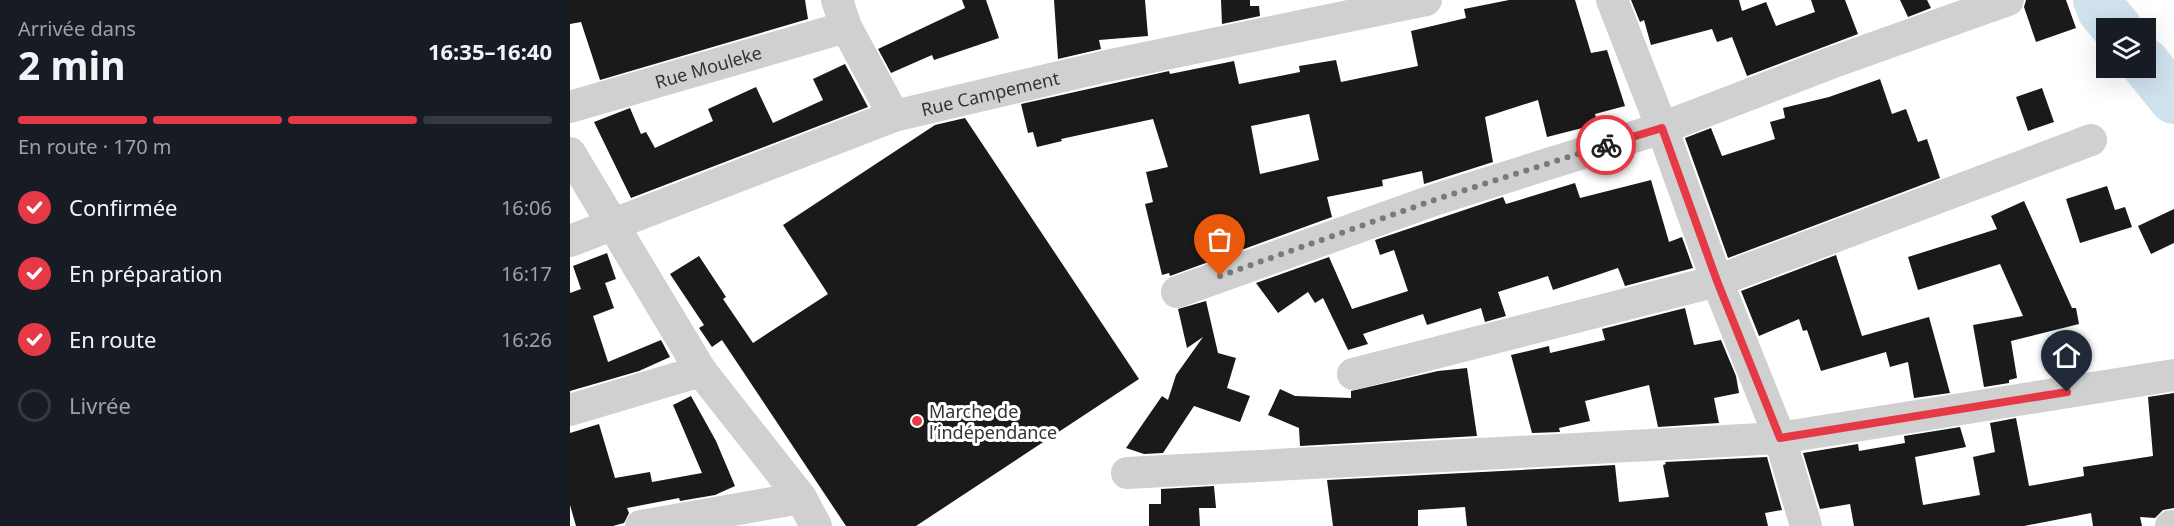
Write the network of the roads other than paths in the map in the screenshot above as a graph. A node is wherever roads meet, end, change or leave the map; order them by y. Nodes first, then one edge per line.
1 (1426, 0) edge
2 (1612, 0) edge
3 (2008, 0) edge
4 (841, 13) edge
5 (570, 107) edge
6 (894, 116) junction
7 (1662, 128) junction
8 (2091, 140) dead end
9 (570, 153) edge
10 (614, 224) junction
11 (570, 241) edge
12 (1717, 281) junction
13 (1177, 291) dead end
14 (701, 371) junction
15 (1353, 374) dead end
16 (2174, 375) edge
17 (570, 410) edge
18 (1780, 438) junction
19 (1127, 473) dead end
20 (801, 498) junction
21 (641, 526) edge
22 (816, 526) edge
23 (1806, 526) edge

1 - 6 street, Rue Campement
2 - 7 street
3 - 7 street
4 - 5 street, Rue Mouleke
4 - 6 street
6 - 10 street, Rue Campement
7 - 12 street
7 - 13 street
8 - 12 street
9 - 10 street
10 - 11 street, Rue Campement
10 - 14 street
12 - 15 street
12 - 18 street
14 - 17 street
14 - 20 street
16 - 18 street
18 - 19 street
18 - 23 street
20 - 21 street
20 - 22 street

